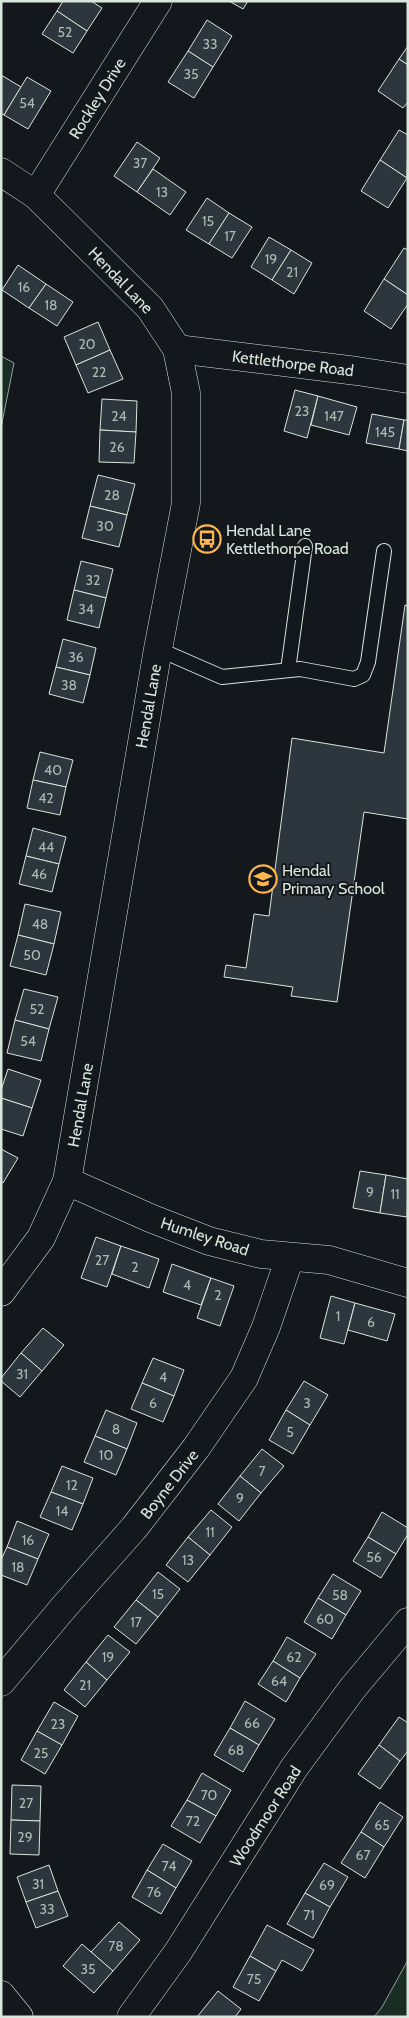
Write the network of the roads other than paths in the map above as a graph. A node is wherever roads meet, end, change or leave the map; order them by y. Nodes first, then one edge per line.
1 (158, 1) edge
2 (1, 172) edge
3 (36, 195) junction
4 (177, 349) junction
5 (408, 379) edge
6 (305, 546) dead end
7 (384, 551) dead end
8 (158, 649) junction
9 (288, 670) junction
10 (68, 1181) junction
11 (290, 1257) junction
12 (408, 1283) edge
13 (1, 1292) edge
14 (408, 1622) edge
15 (1, 1682) edge
16 (1, 1995) edge
17 (19, 2017) edge
18 (131, 2017) edge

1 - 3 street, Rockley Drive
2 - 3 street, Hendal Lane
3 - 4 street, Hendal Lane
4 - 5 street, Kettlethorpe Road
4 - 8 street, Hendal Lane
6 - 9 lane
7 - 9 lane
8 - 9 lane
8 - 10 street, Hendal Lane
10 - 11 street, Humley Road
10 - 13 street, Hendal Lane
11 - 12 street, Humley Road
11 - 15 street, Boyne Drive
14 - 18 street, Woodmoor Road
16 - 17 street

